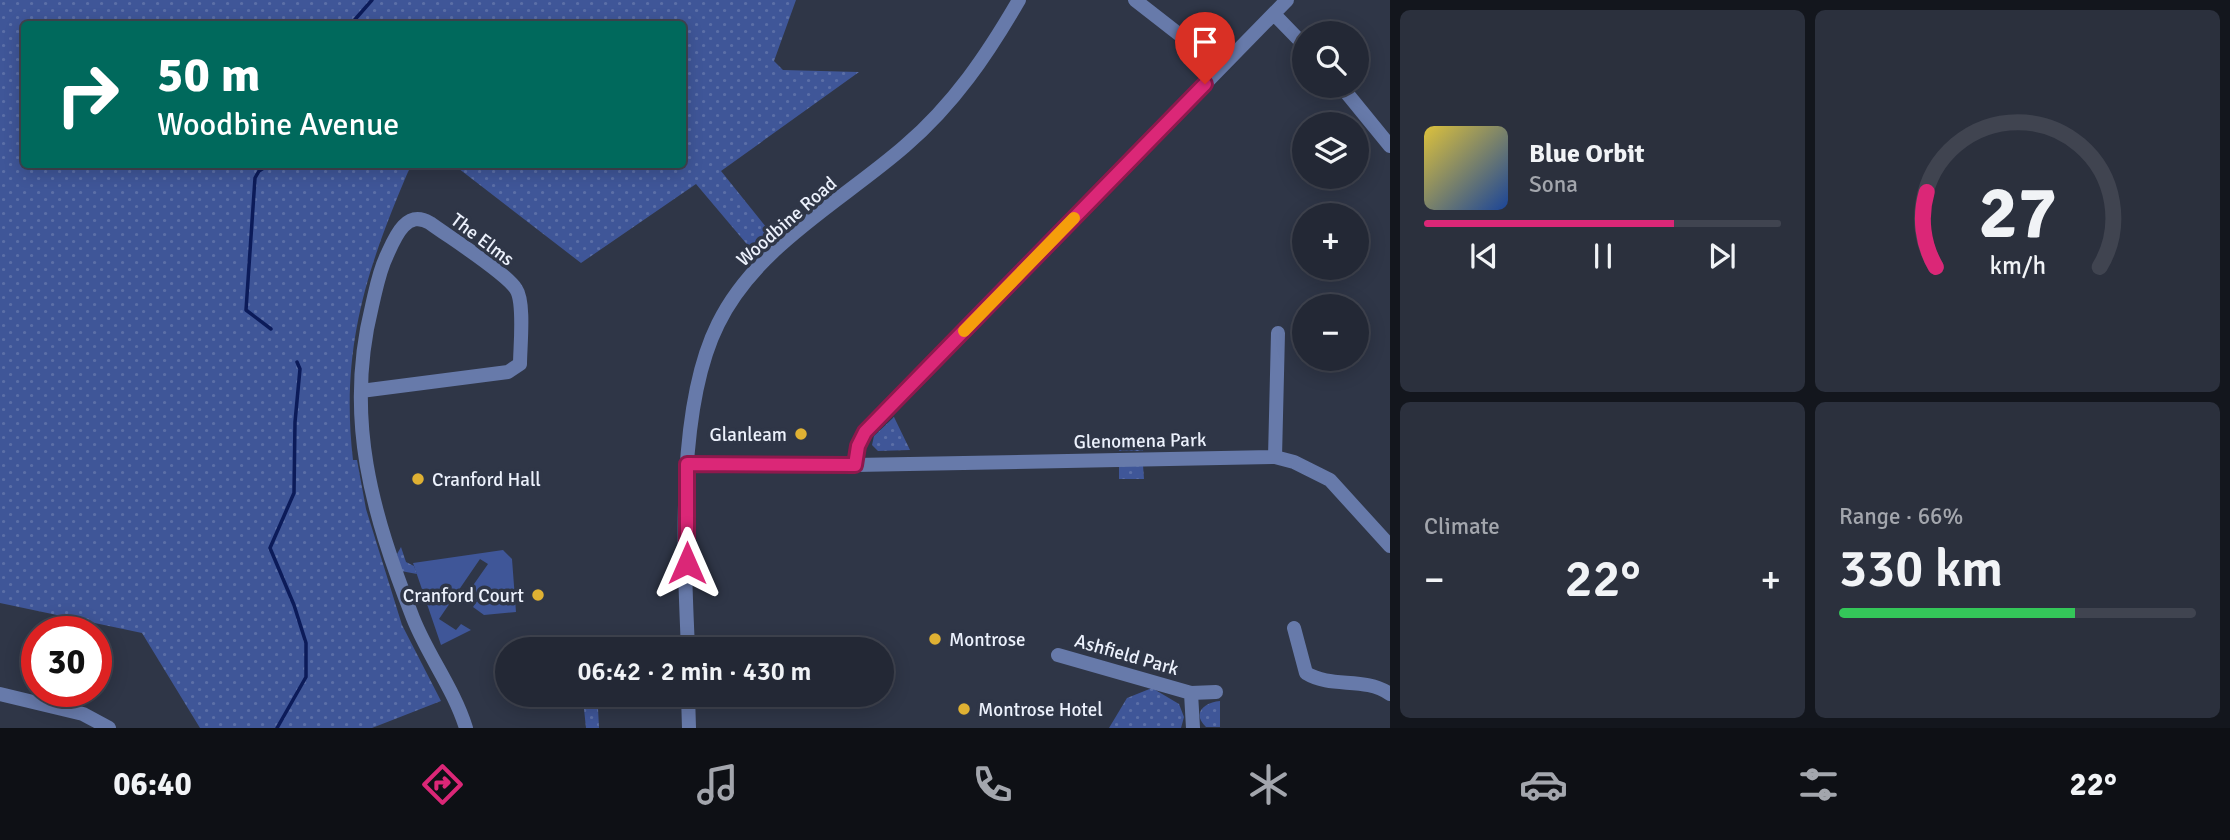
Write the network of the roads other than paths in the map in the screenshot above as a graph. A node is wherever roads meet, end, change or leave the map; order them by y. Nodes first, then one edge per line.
1 (1018, 0) edge
2 (1135, 0) edge
3 (1287, 0) edge
4 (1274, 15) junction
5 (1292, 33) edge
6 (1221, 67) junction
7 (1351, 98) edge
8 (1390, 146) edge
9 (1278, 333) dead end
10 (361, 391) junction
11 (1275, 457) junction
12 (687, 464) junction
13 (855, 465) junction
14 (1390, 546) edge
15 (1294, 628) dead end
16 (688, 637) edge
17 (1058, 655) dead end
18 (1216, 692) dead end
19 (1191, 693) junction
20 (0, 694) edge
21 (1390, 694) edge
22 (688, 707) edge
23 (109, 728) edge
24 (467, 728) edge
25 (689, 728) edge
26 (1193, 728) edge

1 - 12 street, Woodbine Road
2 - 6 street
3 - 4 street
4 - 5 street
4 - 6 street
6 - 13 street
7 - 8 street
9 - 11 street
10 - 10 street, The Elms
10 - 24 street, The Elms
11 - 13 street, Glenomena Park
11 - 14 street, Glenomena Park
12 - 13 street, Glenomena Park
12 - 16 street, Woodbine Road
15 - 21 street
17 - 19 street, Ashfield Park
18 - 19 street
19 - 26 street, Ashfield Park
20 - 23 street
22 - 25 street

